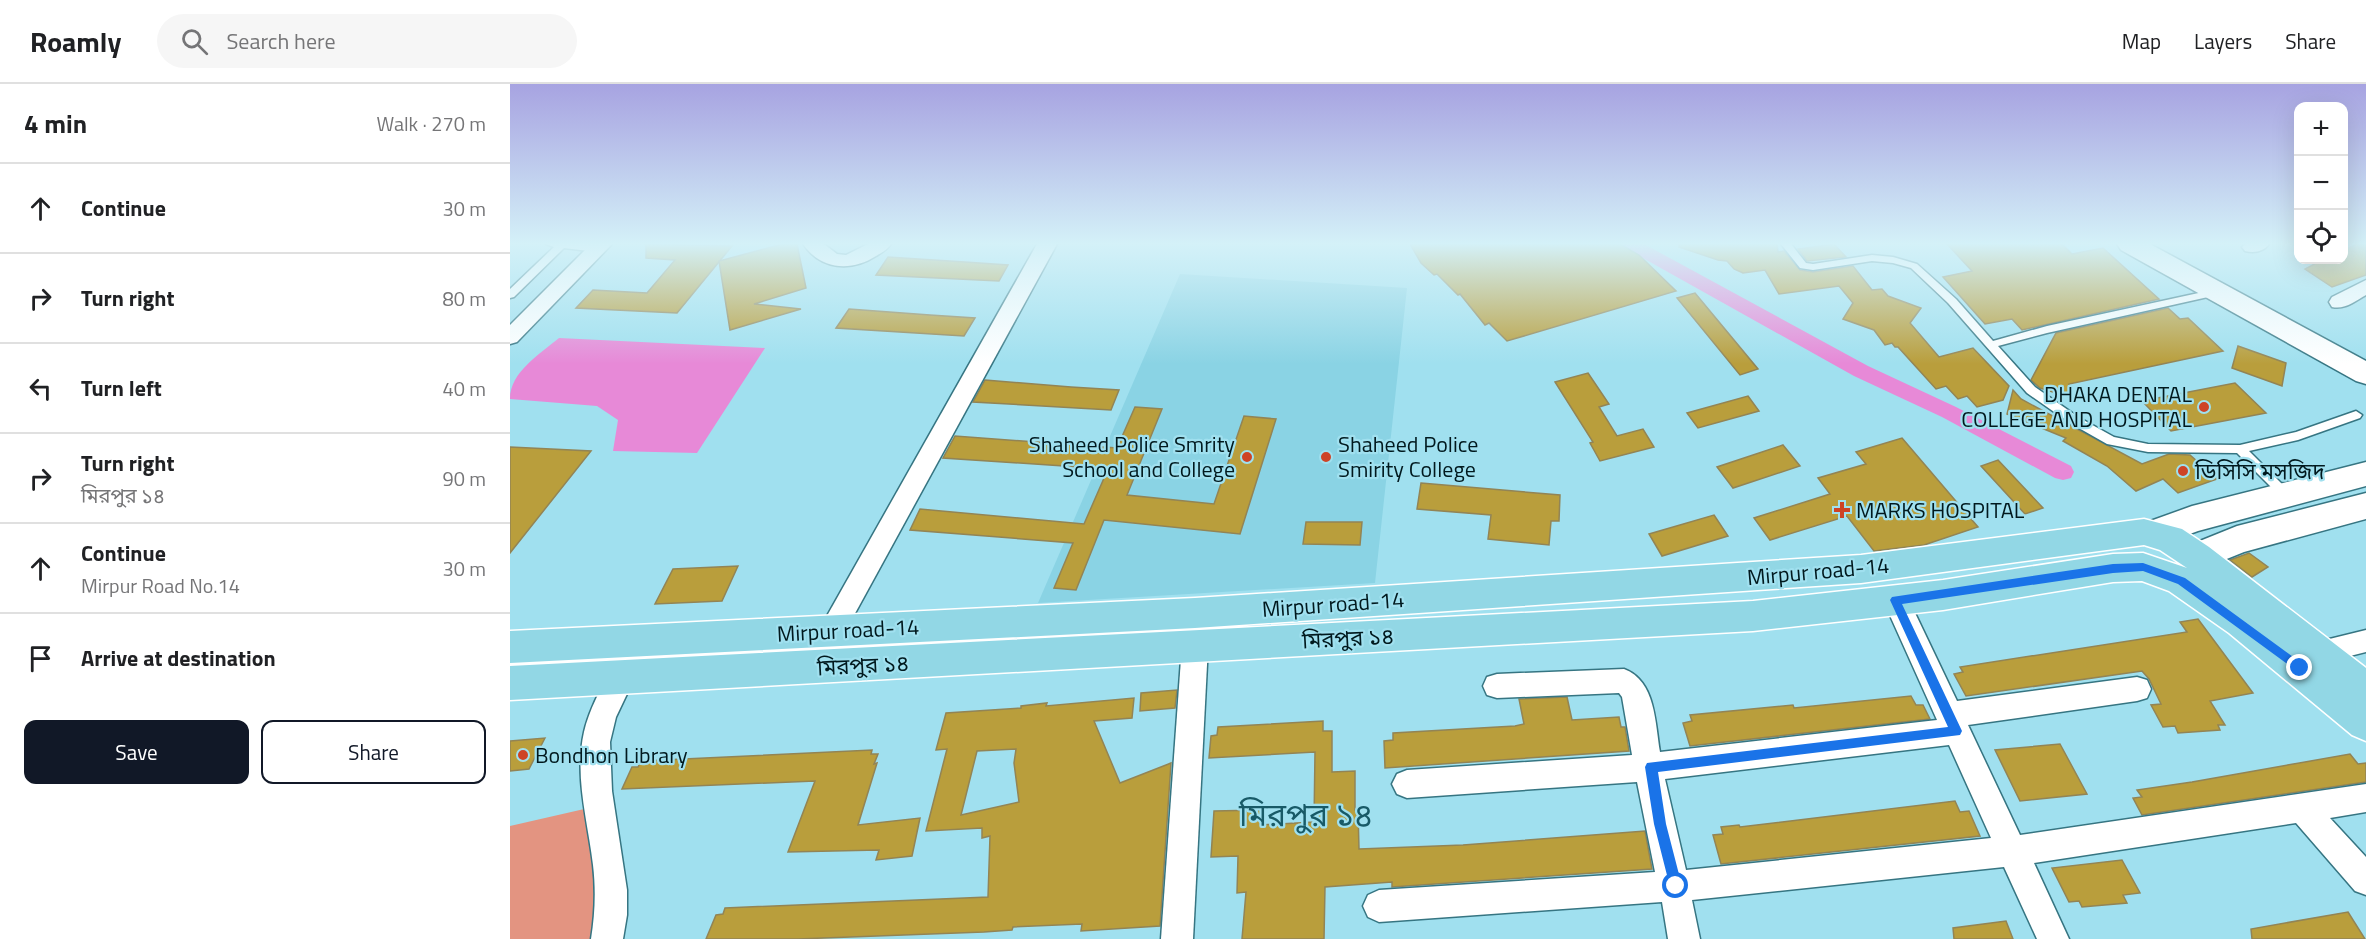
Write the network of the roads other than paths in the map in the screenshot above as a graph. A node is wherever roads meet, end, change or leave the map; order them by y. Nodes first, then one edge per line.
1 (563, 284) edge
2 (1025, 284) edge
3 (1935, 284) edge
4 (2202, 284) edge
5 (2233, 284) edge
6 (2366, 286) edge
7 (2217, 292) junction
8 (2343, 299) dead end
9 (510, 337) edge
10 (1991, 345) junction
11 (2366, 356) edge
12 (2366, 374) edge
13 (2356, 415) dead end
14 (2240, 449) junction
15 (2366, 474) edge
16 (2285, 494) junction
17 (2366, 506) edge
18 (2176, 553) junction
19 (1896, 600) junction
20 (832, 631) junction
21 (2366, 641) edge
22 (1195, 645) junction
23 (510, 647) edge
24 (2318, 652) junction
25 (621, 677) junction
26 (510, 683) edge
27 (1497, 686) dead end
28 (2137, 689) dead end
29 (2366, 690) edge
30 (1952, 723) junction
31 (2366, 723) edge
32 (1651, 767) junction
33 (1407, 784) dead end
34 (2366, 798) edge
35 (2302, 808) junction
36 (2012, 851) junction
37 (2366, 880) edge
38 (1676, 886) junction
39 (1379, 906) dead end
40 (607, 939) edge
41 (1177, 939) edge
42 (1684, 939) edge
43 (2053, 939) edge

1 - 9 street
2 - 20 street
3 - 10 lane
4 - 7 street
5 - 11 street
6 - 8 street
7 - 10 lane
7 - 12 street
10 - 14 lane
13 - 14 lane
14 - 16 lane
15 - 16 street, Mirpur road-14
16 - 18 street, Mirpur road-14
17 - 18 street, Mirpur road-14
18 - 19 main road, মিরপুর ১৪
18 - 20 main road, Mirpur road-14
18 - 24 main road
18 - 31 main road
19 - 22 main road, মিরপুর ১৪
19 - 30 street
20 - 23 main road, Mirpur road-14
21 - 24 street
22 - 25 main road, মিরপুর ১৪
22 - 41 street
24 - 29 main road
25 - 26 main road, মিরপুর ১৪
25 - 40 street
27 - 32 street
28 - 30 street
30 - 32 street
30 - 36 street
32 - 33 street
32 - 38 street
34 - 35 street
35 - 36 street
35 - 37 street
36 - 38 street
36 - 43 street
38 - 39 street
38 - 42 street

